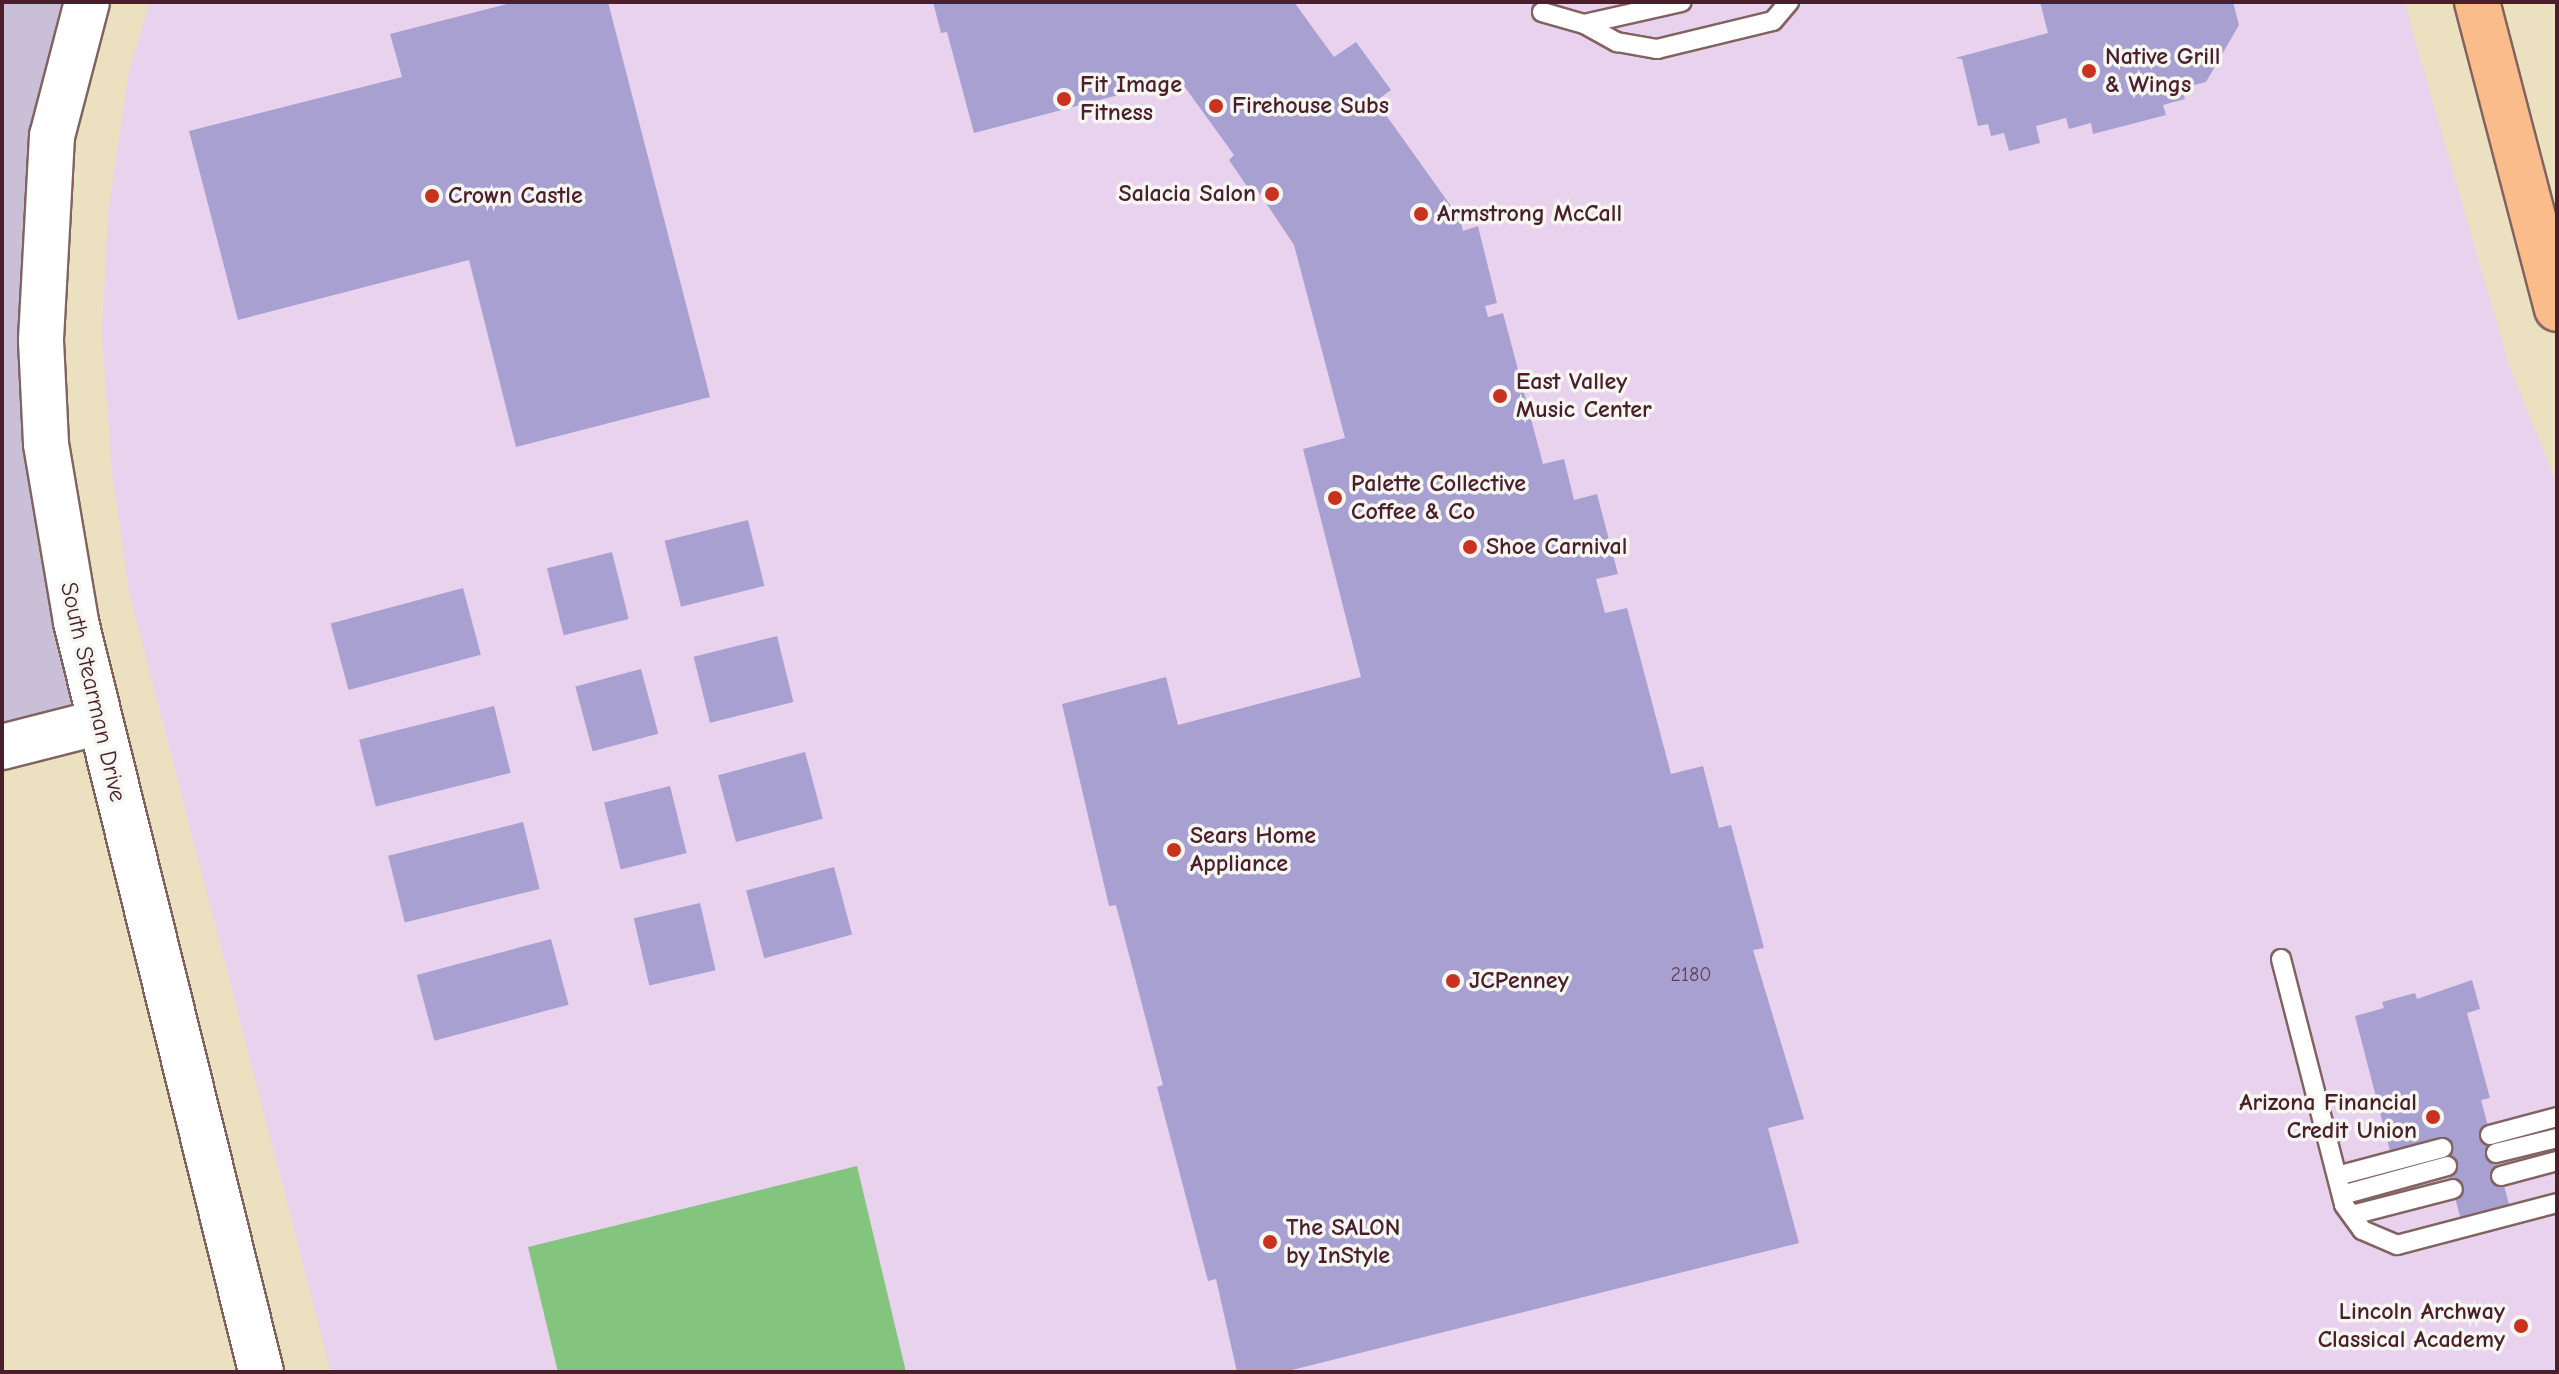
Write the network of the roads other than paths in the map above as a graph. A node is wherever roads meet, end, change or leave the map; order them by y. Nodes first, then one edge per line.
1 (87, 2) edge
2 (1682, 2) edge
3 (1789, 2) edge
4 (2477, 2) edge
5 (1542, 12) dead end
6 (1584, 24) junction
7 (2557, 309) edge
8 (100, 722) junction
9 (2, 747) edge
10 (2281, 959) dead end
11 (2557, 1117) edge
12 (2557, 1138) edge
13 (2557, 1161) edge
14 (2337, 1176) junction
15 (2501, 1176) dead end
16 (2453, 1189) dead end
17 (2342, 1195) junction
18 (2557, 1203) edge
19 (2352, 1215) junction
20 (261, 1372) edge

1 - 8 street, South Stearman Drive
2 - 6 lane
3 - 6 lane
4 - 7 main road
5 - 6 lane
8 - 9 street
8 - 20 street, South Stearman Drive
10 - 14 lane
11 - 12 lane
13 - 15 lane
14 - 17 lane
14 - 17 lane
16 - 19 lane
17 - 19 lane
18 - 19 lane

